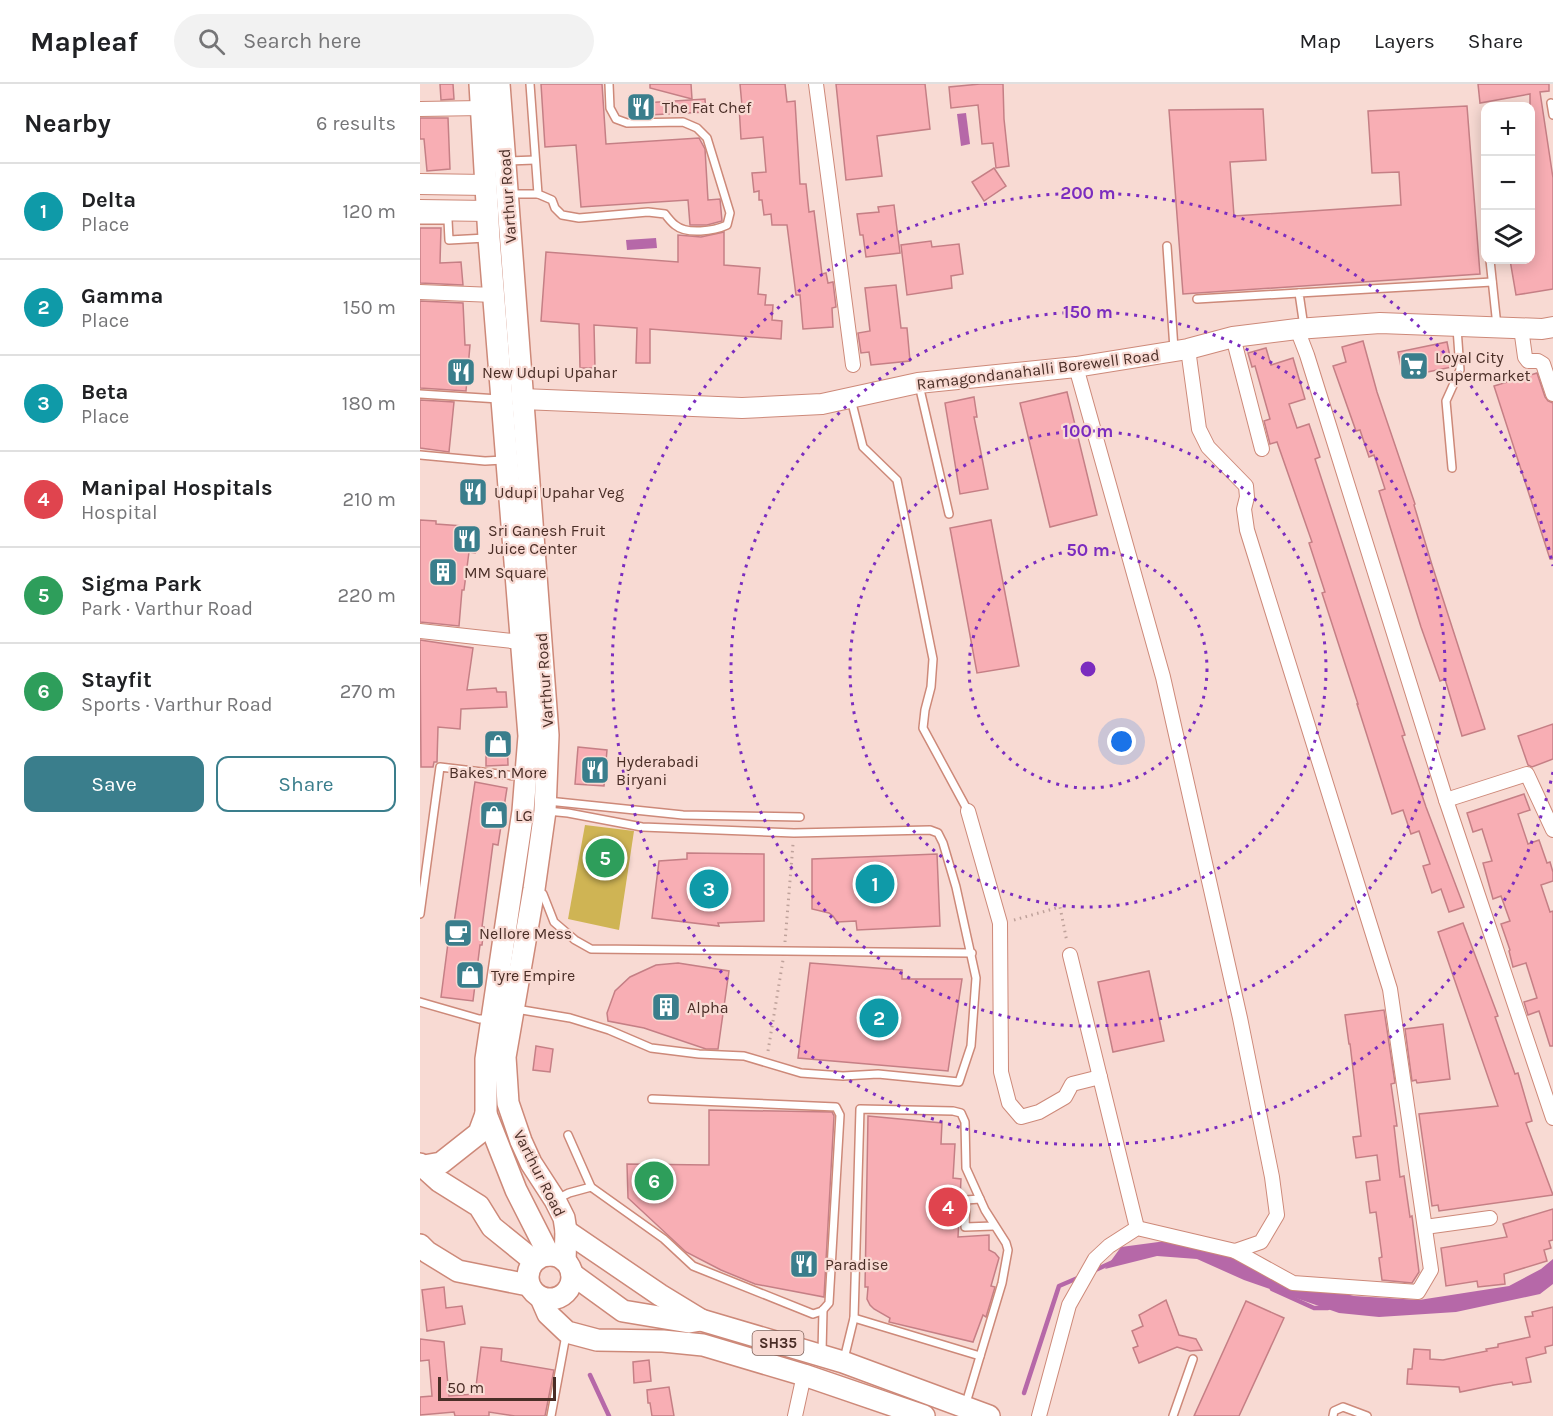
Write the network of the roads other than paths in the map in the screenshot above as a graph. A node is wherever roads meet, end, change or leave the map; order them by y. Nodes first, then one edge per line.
1 (480, 84) edge
2 (499, 84) edge
3 (530, 84) edge
4 (609, 84) edge
5 (816, 84) edge
6 (1551, 103) dead end
7 (482, 108) junction
8 (420, 109) edge
9 (1553, 115) edge
10 (535, 160) junction
11 (505, 161) junction
12 (420, 184) edge
13 (486, 185) junction
14 (507, 194) junction
15 (538, 194) junction
16 (420, 210) edge
17 (488, 211) junction
18 (420, 220) edge
19 (489, 238) junction
20 (1167, 246) dead end
21 (1490, 264) edge
22 (1492, 282) junction
23 (420, 292) edge
24 (1299, 292) junction
25 (494, 295) junction
26 (1197, 299) dead end
27 (1457, 325) junction
28 (1497, 326) junction
29 (1553, 327) edge
30 (1521, 328) junction
31 (1300, 329) junction
32 (1233, 337) junction
33 (1181, 350) junction
34 (853, 365) dead end
35 (1076, 367) junction
36 (918, 383) junction
37 (420, 394) edge
38 (1553, 394) edge
39 (851, 397) junction
40 (512, 399) junction
41 (1262, 449) dead end
42 (420, 455) edge
43 (507, 461) junction
44 (1452, 468) dead end
45 (949, 514) dead end
46 (420, 631) edge
47 (521, 642) junction
48 (526, 777) junction
49 (1446, 800) junction
50 (545, 806) junction
51 (968, 811) joint
52 (800, 818) dead end
53 (1553, 830) edge
54 (543, 894) dead end
55 (420, 914) edge
56 (972, 953) junction
57 (1070, 955) road end
58 (420, 1002) edge
59 (514, 1009) junction
60 (491, 1019) junction
61 (1100, 1077) junction
62 (652, 1099) dead end
63 (486, 1113) junction
64 (1553, 1119) edge
65 (568, 1135) dead end
66 (422, 1165) edge
67 (591, 1187) junction
68 (980, 1199) junction
69 (555, 1200) junction
70 (1490, 1218) dead end
71 (993, 1226) junction
72 (1425, 1227) junction
73 (1137, 1228) junction
74 (566, 1231) junction
75 (1236, 1251) junction
76 (422, 1253) edge
77 (555, 1263) junction
78 (535, 1292) junction
79 (824, 1310) junction
80 (854, 1318) junction
81 (701, 1320) junction
82 (567, 1332) junction
83 (822, 1356) junction
84 (980, 1356) junction
85 (1193, 1359) dead end
86 (843, 1362) junction
87 (804, 1375) junction
88 (965, 1407) junction
89 (551, 1416) edge
90 (795, 1416) edge
91 (924, 1416) edge
92 (989, 1416) edge
93 (1039, 1416) edge
94 (1173, 1416) edge
95 (1332, 1416) edge
96 (1367, 1416) edge

1 - 7 main road, Varthur Road
2 - 11 main road, Varthur Road
3 - 10 lane
4 - 15 lane
5 - 34 street
6 - 9 lane
7 - 8 street
7 - 13 main road, Varthur Road
10 - 11 lane
10 - 15 lane
11 - 14 main road, Varthur Road
12 - 13 street
13 - 17 main road, Varthur Road
14 - 15 lane
14 - 40 main road, Varthur Road
16 - 17 street
17 - 19 main road, Varthur Road
18 - 19 lane
19 - 25 main road, Varthur Road
20 - 33 lane
21 - 22 lane
22 - 24 lane
22 - 28 lane
23 - 25 street
24 - 26 lane
24 - 31 lane
25 - 40 main road, Varthur Road
27 - 28 street, Ramagondanahalli Borewell Road
27 - 31 street, Ramagondanahalli Borewell Road
27 - 44 lane
28 - 30 street, Ramagondanahalli Borewell Road
29 - 30 street, Ramagondanahalli Borewell Road
30 - 38 street
31 - 32 street, Ramagondanahalli Borewell Road
31 - 49 street
32 - 33 street, Ramagondanahalli Borewell Road
32 - 41 street
33 - 35 street, Ramagondanahalli Borewell Road
33 - 72 street
35 - 36 street, Ramagondanahalli Borewell Road
35 - 75 street
36 - 39 street, Ramagondanahalli Borewell Road
36 - 45 lane
37 - 40 lane
39 - 40 street, Ramagondanahalli Borewell Road
39 - 51 lane
40 - 43 main road, Varthur Road
40 - 50 main road, Varthur Road
42 - 43 lane
43 - 47 main road, Varthur Road
46 - 47 street
47 - 48 main road, Varthur Road
48 - 55 lane
48 - 60 main road, Varthur Road
49 - 53 street
49 - 64 street
50 - 52 lane
50 - 56 lane
50 - 59 main road, Varthur Road
51 - 61 street
54 - 56 lane
56 - 59 lane
57 - 61 street
58 - 60 lane
59 - 69 main road, Varthur Road
60 - 63 main road, Varthur Road
61 - 73 street
62 - 79 lane
63 - 66 main road
63 - 77 main road, Varthur Road
65 - 67 lane
66 - 77 main road, SH35
67 - 69 lane
67 - 79 lane
68 - 71 lane
68 - 71 lane
68 - 80 lane
69 - 74 main road, Varthur Road
70 - 72 street
71 - 84 lane
72 - 75 street
73 - 75 street
73 - 93 street
74 - 77 main road, Varthur Road
74 - 81 main road
76 - 78 main road
77 - 78 main road
77 - 78 main road
77 - 81 main road, SH35
78 - 82 main road
79 - 83 lane
80 - 84 lane
80 - 86 lane
81 - 83 main road, SH35
82 - 87 main road, SH35
82 - 89 lane
83 - 86 main road, SH35
84 - 88 lane
85 - 94 lane
86 - 88 main road, SH35
87 - 90 street
87 - 91 main road, SH35
88 - 92 main road, SH35
95 - 96 lane

